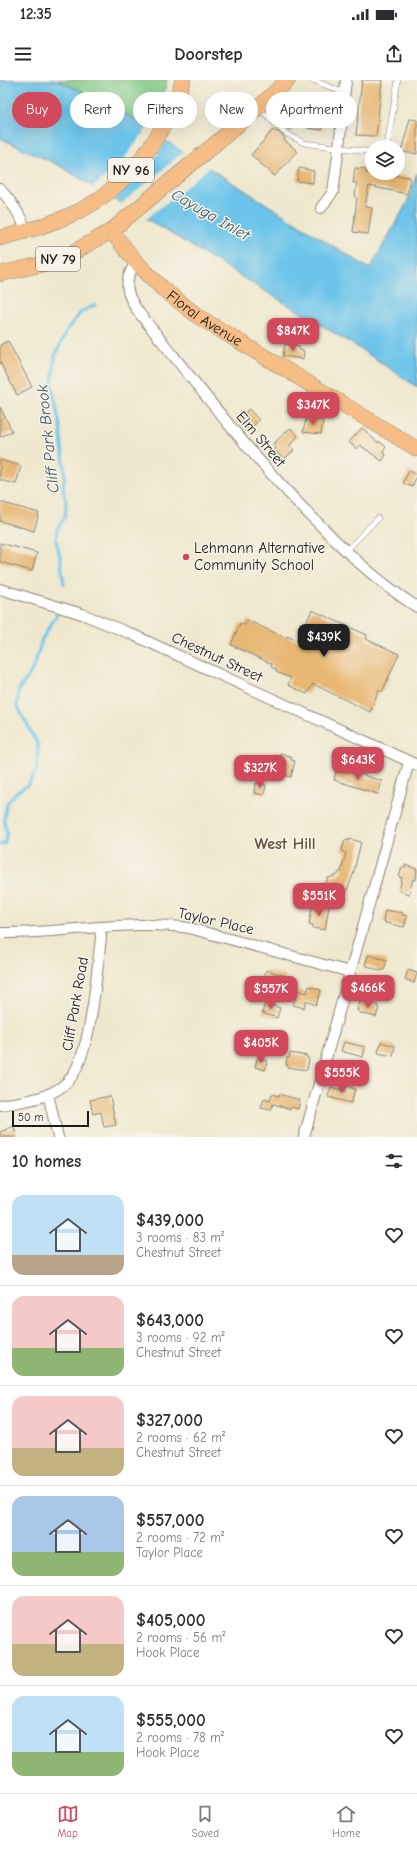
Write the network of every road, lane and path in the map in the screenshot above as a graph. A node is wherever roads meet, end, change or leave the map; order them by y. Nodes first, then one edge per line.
1 (183, 80) edge
2 (288, 80) edge
3 (313, 80) edge
4 (346, 80) edge
5 (398, 80) edge
6 (342, 92) edge
7 (344, 92) edge
8 (258, 108) joint
9 (234, 128) edge
10 (341, 128) edge
11 (388, 140) edge
12 (340, 147) junction
13 (365, 151) edge
14 (0, 189) edge
15 (321, 208) dead end
16 (111, 231) junction
17 (27, 232) junction
18 (0, 238) edge
19 (136, 262) junction
20 (0, 274) edge
21 (417, 449) edge
22 (378, 518) dead end
23 (346, 551) junction
24 (0, 589) edge
25 (417, 607) edge
26 (413, 764) edge
27 (100, 928) junction
28 (0, 933) edge
29 (350, 972) junction
30 (48, 1094) junction
31 (0, 1105) edge
32 (58, 1137) edge
33 (304, 1137) edge

1 - 17 main road, NY 96
2 - 8 main road, NY 79
3 - 6 lane
4 - 7 street
5 - 11 lane
8 - 12 lane
9 - 16 main road, NY 79
10 - 12 street
12 - 13 lane
12 - 15 street
14 - 17 street
16 - 19 main road, Floral Avenue
16 - 20 main road, NY 79
17 - 18 main road, NY 96
19 - 21 main road, Floral Avenue
19 - 23 street, Elm Street
22 - 23 lane
23 - 25 street, Elm Street
24 - 26 street, Chestnut Street
26 - 29 street
27 - 28 street, Taylor Place
27 - 29 street, Taylor Place
27 - 30 street, Cliff Park Road
29 - 33 street
30 - 31 street, Cliff Park Road
30 - 32 street

